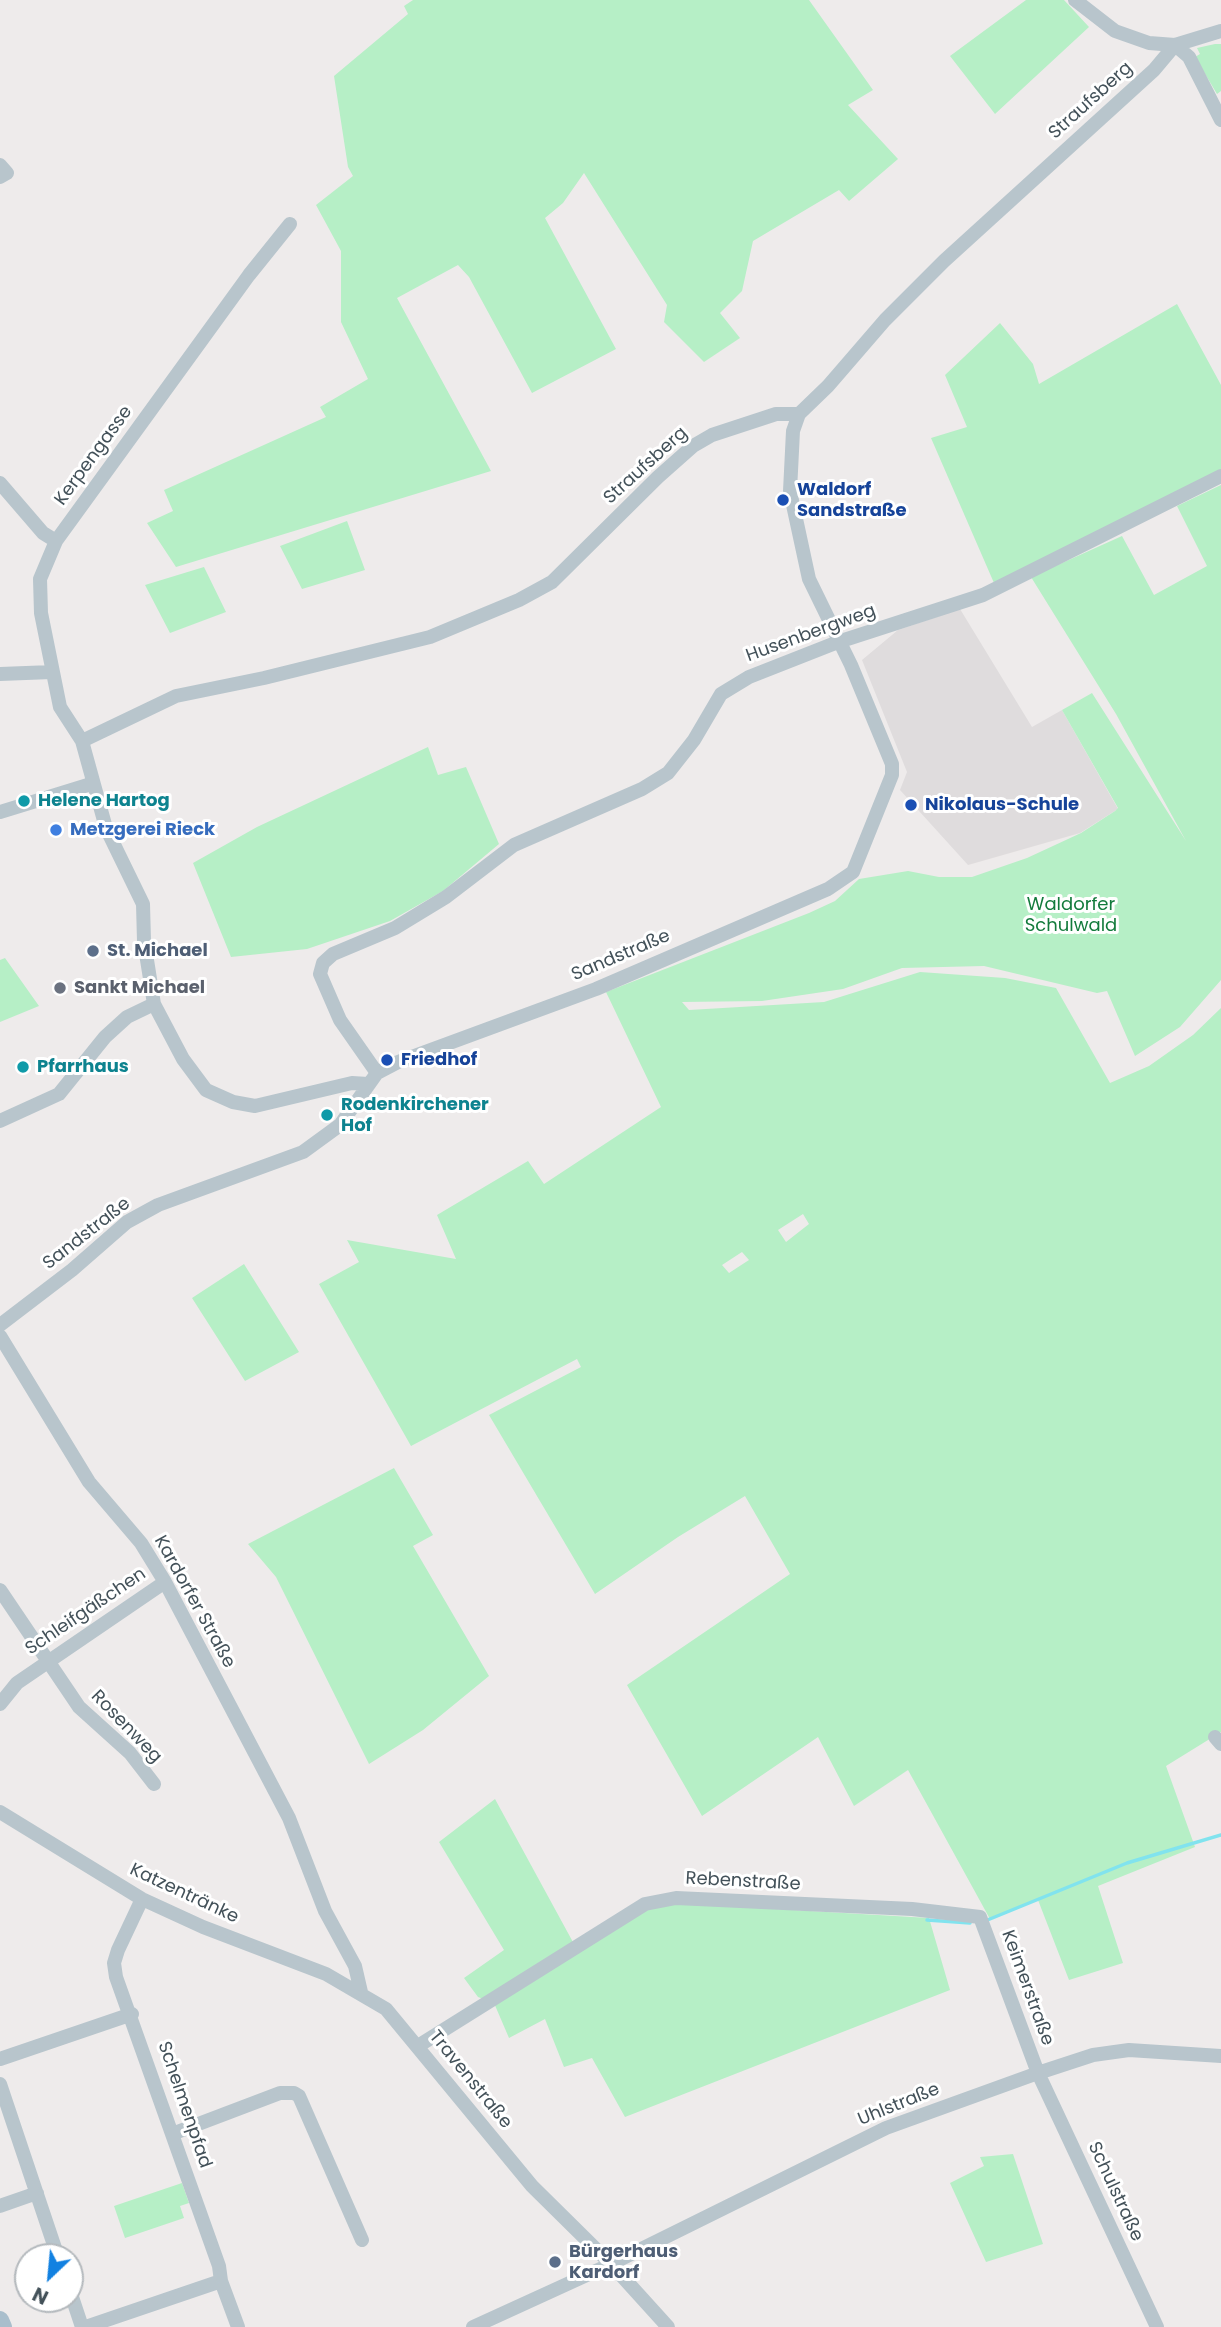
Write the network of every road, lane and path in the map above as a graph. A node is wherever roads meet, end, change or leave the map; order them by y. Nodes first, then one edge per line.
1 (1075, 0) edge
2 (1220, 29) edge
3 (1175, 45) junction
4 (1221, 120) edge
5 (290, 224) dead end
6 (799, 414) junction
7 (1221, 476) edge
8 (0, 483) edge
9 (56, 541) junction
10 (838, 642) junction
11 (52, 672) junction
12 (0, 674) edge
13 (82, 741) junction
14 (91, 783) junction
15 (0, 812) edge
16 (154, 1004) junction
17 (372, 1079) junction
18 (0, 1121) edge
19 (0, 1325) edge
20 (0, 1336) edge
21 (165, 1581) junction
22 (0, 1590) edge
23 (48, 1661) junction
24 (0, 1704) edge
25 (154, 1784) dead end
26 (0, 1812) edge
27 (142, 1899) junction
28 (981, 1920) joint
29 (361, 1992) junction
30 (132, 2014) junction
31 (418, 2046) junction
32 (1221, 2056) edge
33 (0, 2059) edge
34 (1038, 2073) junction
35 (0, 2084) edge
36 (172, 2134) junction
37 (37, 2193) junction
38 (0, 2206) edge
39 (362, 2240) dead end
40 (53, 2243) edge
41 (611, 2264) junction
42 (221, 2281) junction
43 (0, 2320) edge
44 (2, 2327) edge
45 (84, 2327) edge
46 (237, 2327) edge
47 (473, 2327) edge
48 (668, 2327) edge
49 (1157, 2327) edge

1 - 3 street
2 - 3 street
3 - 4 street
3 - 6 street, Straufsberg
5 - 9 street, Kerpengasse
6 - 10 street, Sandstraße
6 - 13 street, Straufsberg
7 - 10 street, Husenbergweg
8 - 9 street
9 - 11 street, Kerpengasse
10 - 17 street, Husenbergweg
10 - 17 street, Sandstraße
11 - 12 street
11 - 13 street, Kerpengasse
13 - 14 street, Kerpengasse
14 - 15 street
14 - 16 street, Kerpengasse
16 - 17 street, Kerpengasse
16 - 18 street
17 - 19 street, Sandstraße
20 - 21 street, Kardorfer Straße
21 - 23 street, Schleifgäßchen
21 - 29 street, Kardorfer Straße
22 - 23 street, Rosenweg
23 - 24 street, Schleifgäßchen
23 - 25 street, Rosenweg
26 - 27 street, Katzentränke
27 - 29 street, Katzentränke
27 - 30 street, Schelmenpfad
28 - 31 street, Rebenstraße
28 - 34 street, Keimerstraße
29 - 31 street, Travenstraße
30 - 33 street
30 - 36 street, Schelmenpfad
31 - 41 street, Travenstraße
32 - 34 street, Uhlstraße
34 - 41 street, Uhlstraße
34 - 49 street, Schulstraße
35 - 37 street
36 - 39 street
36 - 42 street, Schelmenpfad
37 - 38 street
37 - 40 street
41 - 47 street, Uhlstraße
41 - 48 street, Travenstraße
42 - 45 street
42 - 46 street, Schelmenpfad
43 - 44 main road

